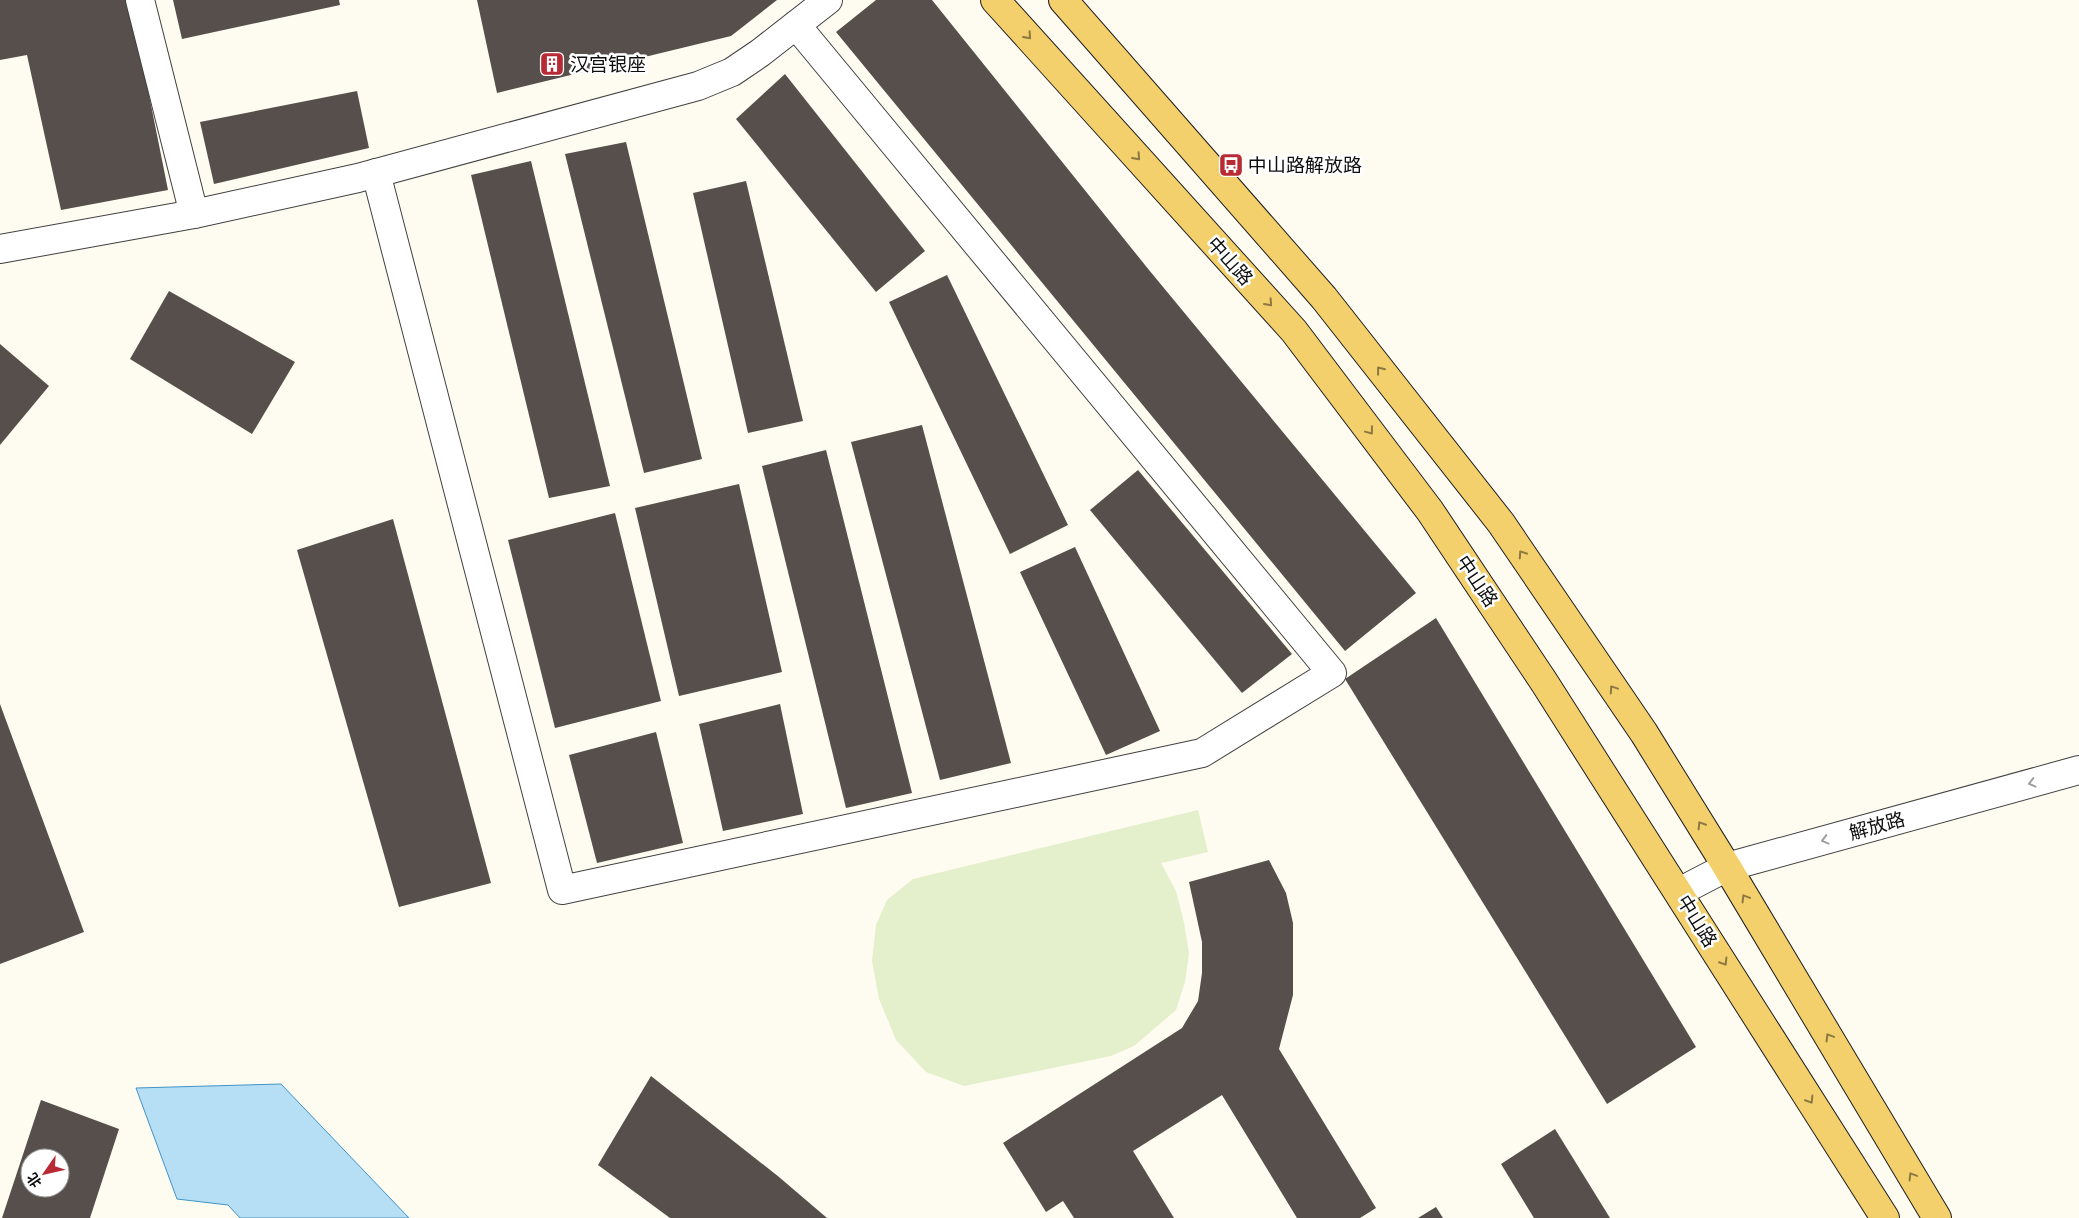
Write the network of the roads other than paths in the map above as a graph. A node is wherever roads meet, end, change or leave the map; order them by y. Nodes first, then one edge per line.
1 (140, 0) edge
2 (828, 0) edge
3 (995, 0) edge
4 (1063, 0) edge
5 (796, 24) junction
6 (376, 173) junction
7 (194, 214) junction
8 (0, 248) edge
9 (2079, 770) edge
10 (1727, 867) junction
11 (1679, 892) junction
12 (1885, 1218) edge
13 (1937, 1218) edge

1 - 7 street
2 - 5 street
3 -> 11 main road, 中山路
10 -> 4 main road
5 - 6 street
5 - 6 street
6 - 7 street
7 - 8 street
9 -> 10 street, 解放路
10 - 11 street, 解放路
13 -> 10 main road
11 -> 12 main road, 中山路

